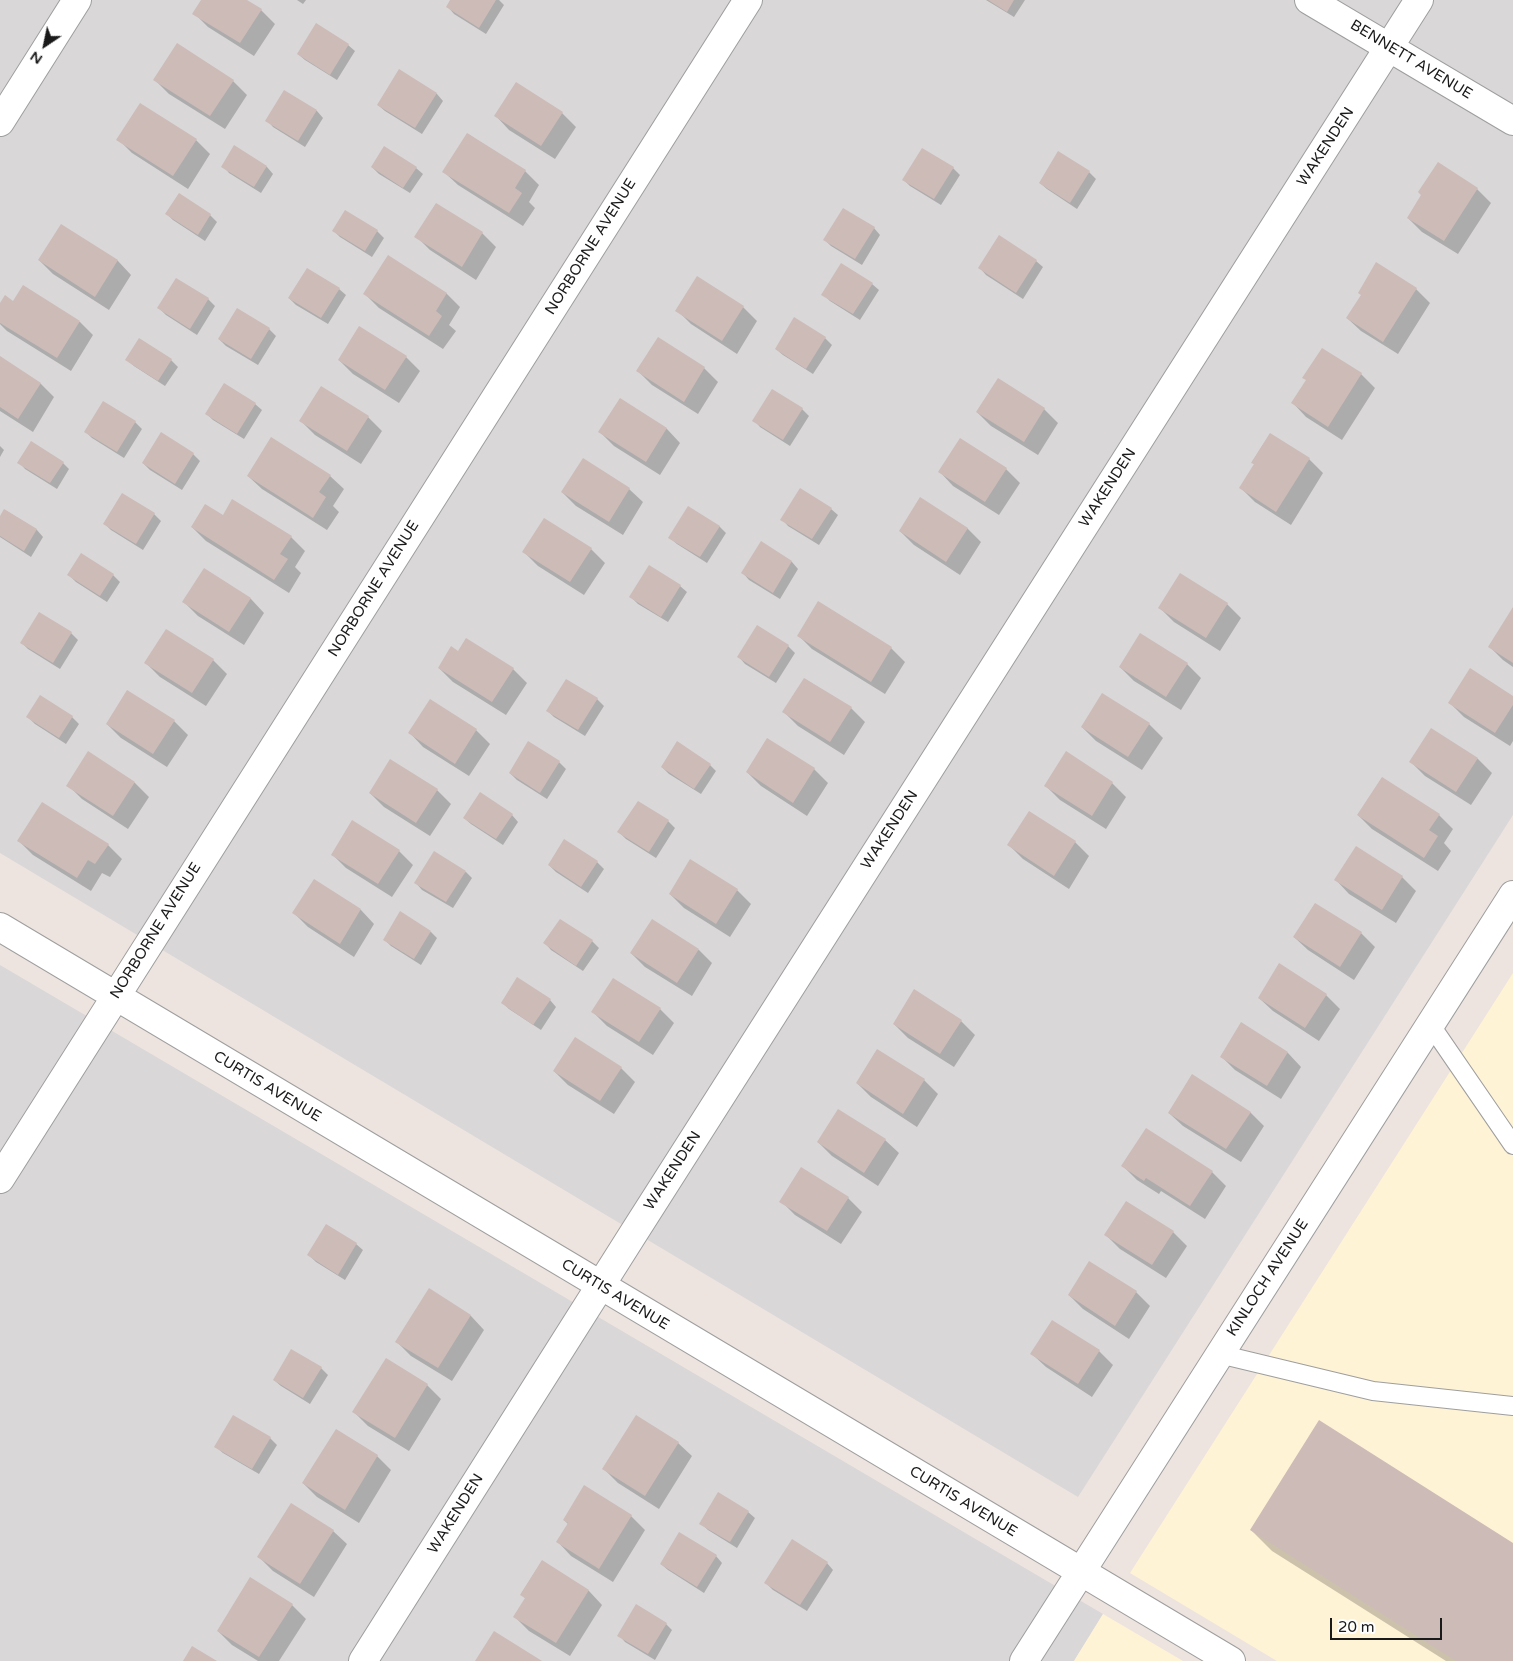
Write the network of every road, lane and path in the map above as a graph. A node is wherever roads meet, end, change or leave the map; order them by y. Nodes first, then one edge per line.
1 (77, 0) edge
2 (748, 0) edge
3 (1309, 0) edge
4 (1419, 0) edge
5 (1389, 47) junction
6 (1513, 121) edge
7 (0, 122) edge
8 (1513, 895) edge
9 (0, 927) edge
10 (115, 996) junction
11 (1430, 1024) junction
12 (1513, 1145) edge
13 (0, 1179) edge
14 (600, 1286) junction
15 (1219, 1354) junction
16 (1513, 1406) edge
17 (1081, 1572) junction
18 (363, 1661) edge
19 (1024, 1661) edge
20 (1231, 1661) edge

1 - 7 street
2 - 10 street, NORBORNE AVENUE
3 - 5 street, BENNETT AVENUE
4 - 5 street, WAKENDEN
5 - 6 street, BENNETT AVENUE
5 - 14 street, WAKENDEN
8 - 11 street, KINLOCH AVENUE
9 - 10 street, CURTIS AVENUE
10 - 13 street, NORBORNE AVENUE
10 - 14 street, CURTIS AVENUE
11 - 12 lane
11 - 15 street, KINLOCH AVENUE
14 - 17 street, CURTIS AVENUE
14 - 18 street, WAKENDEN
15 - 16 lane
15 - 17 street, KINLOCH AVENUE
17 - 19 street, KINLOCH AVENUE
17 - 20 street, CURTIS AVENUE

